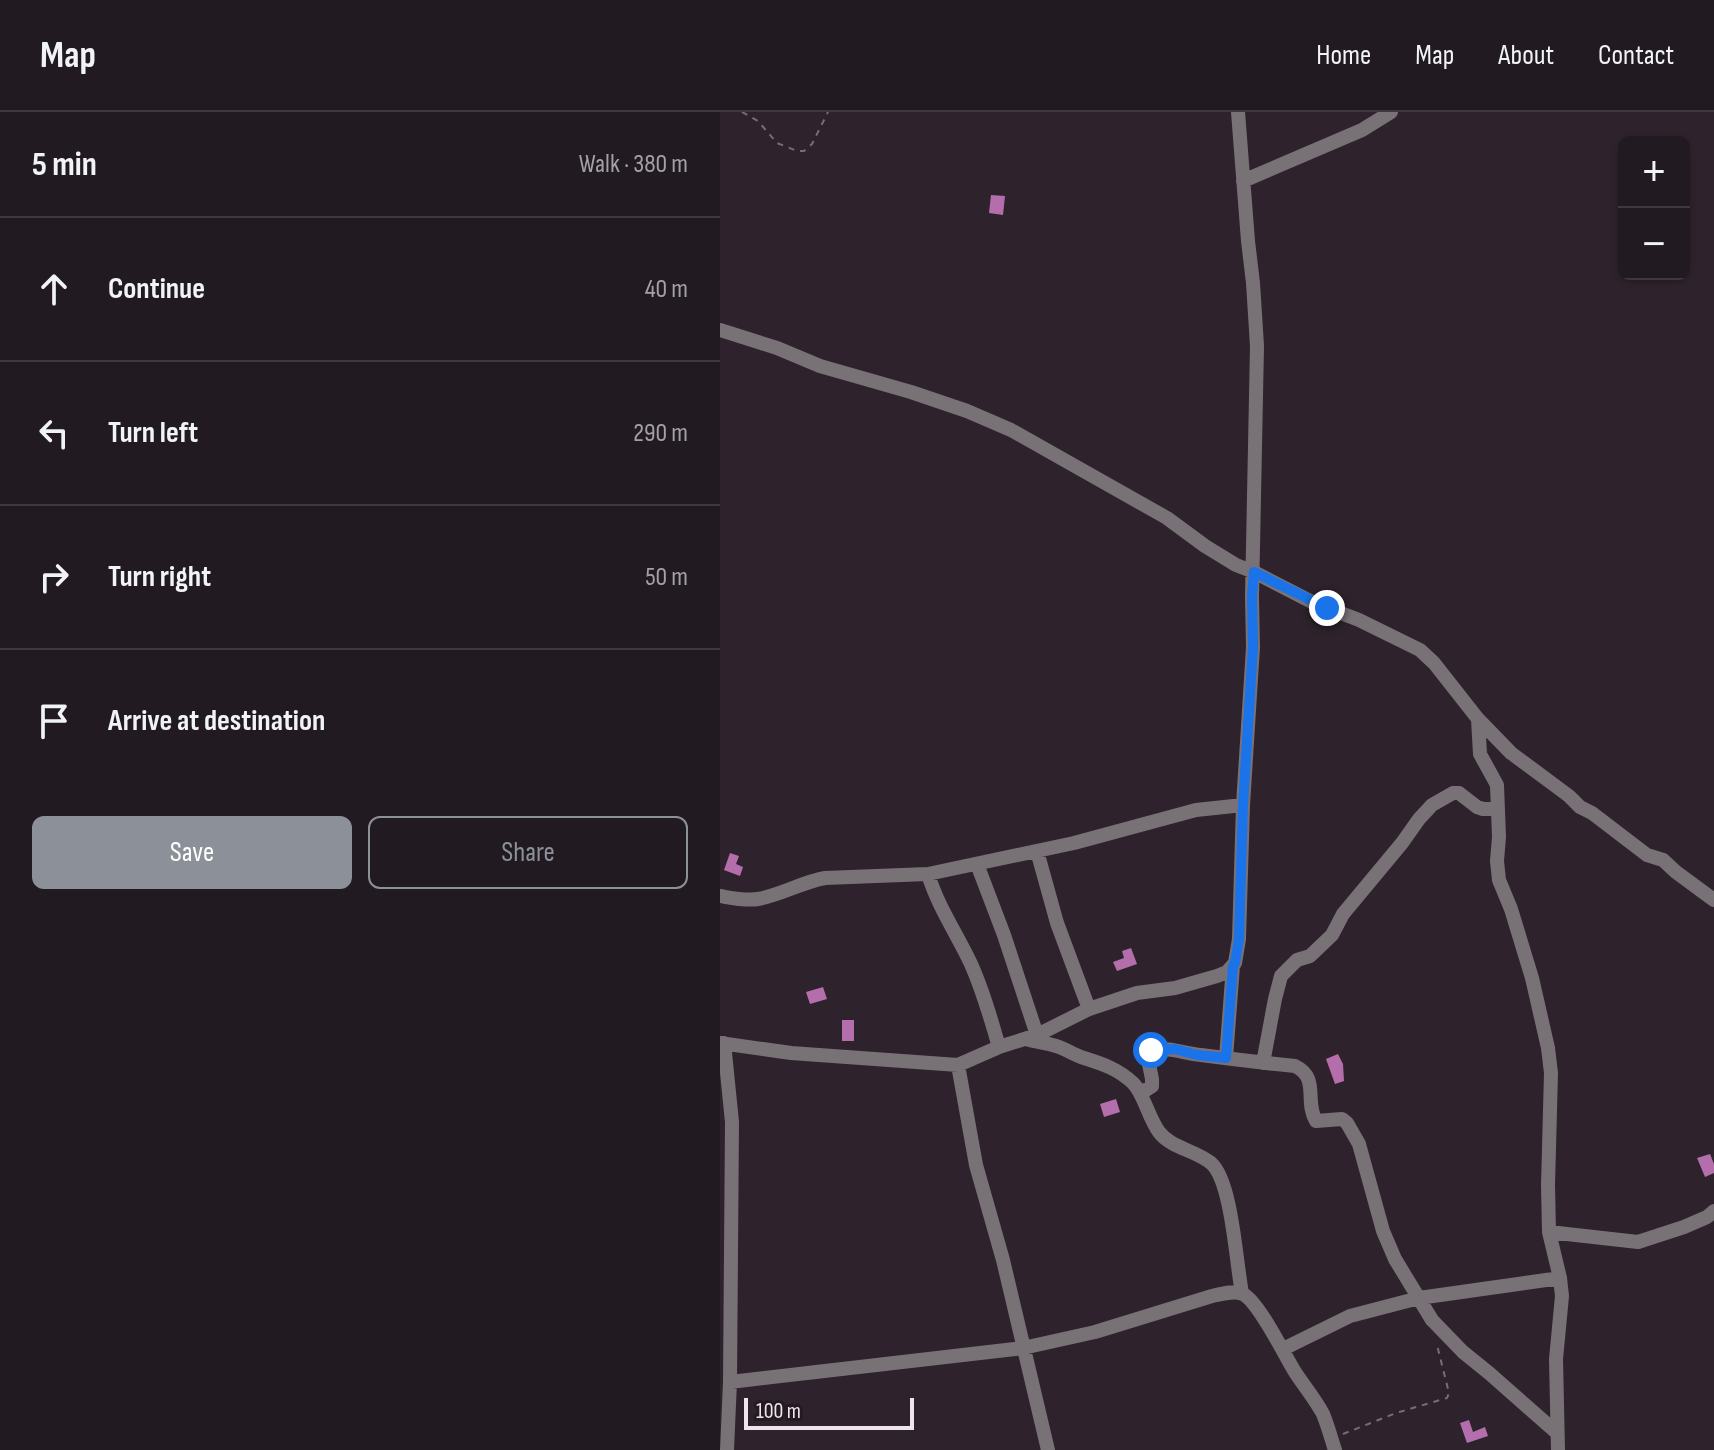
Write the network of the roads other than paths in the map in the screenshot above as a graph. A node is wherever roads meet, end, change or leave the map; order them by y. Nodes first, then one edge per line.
1 (1238, 112) edge
2 (1391, 112) edge
3 (1243, 181) junction
4 (720, 330) edge
5 (1254, 572) junction
6 (1478, 719) junction
7 (1243, 805) junction
8 (1498, 809) junction
9 (1037, 851) junction
10 (977, 864) junction
11 (928, 874) junction
12 (720, 896) edge
13 (1714, 900) edge
14 (1233, 966) junction
15 (1089, 1009) junction
16 (1032, 1037) junction
17 (722, 1043) edge
18 (999, 1047) junction
19 (1226, 1058) junction
20 (1263, 1063) junction
21 (958, 1065) junction
22 (1141, 1093) junction
23 (1714, 1211) edge
24 (1549, 1232) junction
25 (1560, 1278) junction
26 (1242, 1293) junction
27 (1419, 1298) junction
28 (1023, 1348) junction
29 (1283, 1349) junction
30 (730, 1382) junction
31 (1556, 1432) junction
32 (1333, 1446) edge
33 (725, 1448) edge
34 (1048, 1450) edge
35 (1558, 1450) edge

1 - 3 street
2 - 3 street
3 - 5 street
4 - 5 street
5 - 6 street
5 - 7 street
6 - 8 street
6 - 13 street
7 - 9 street
7 - 14 street
8 - 20 street
8 - 24 street
9 - 10 street
9 - 15 street
10 - 11 street
10 - 16 street
11 - 12 street
11 - 18 street
14 - 15 street
14 - 19 street
15 - 16 street
16 - 18 street
16 - 22 street
17 - 21 street
17 - 30 street
18 - 21 street
19 - 20 street
19 - 22 street
20 - 27 street
21 - 28 street
22 - 26 street
23 - 24 street
24 - 25 street
25 - 27 street
25 - 31 street
26 - 28 street
26 - 29 street
27 - 29 street
27 - 31 street
28 - 30 street
28 - 34 street
29 - 32 street
30 - 33 street
31 - 35 street

